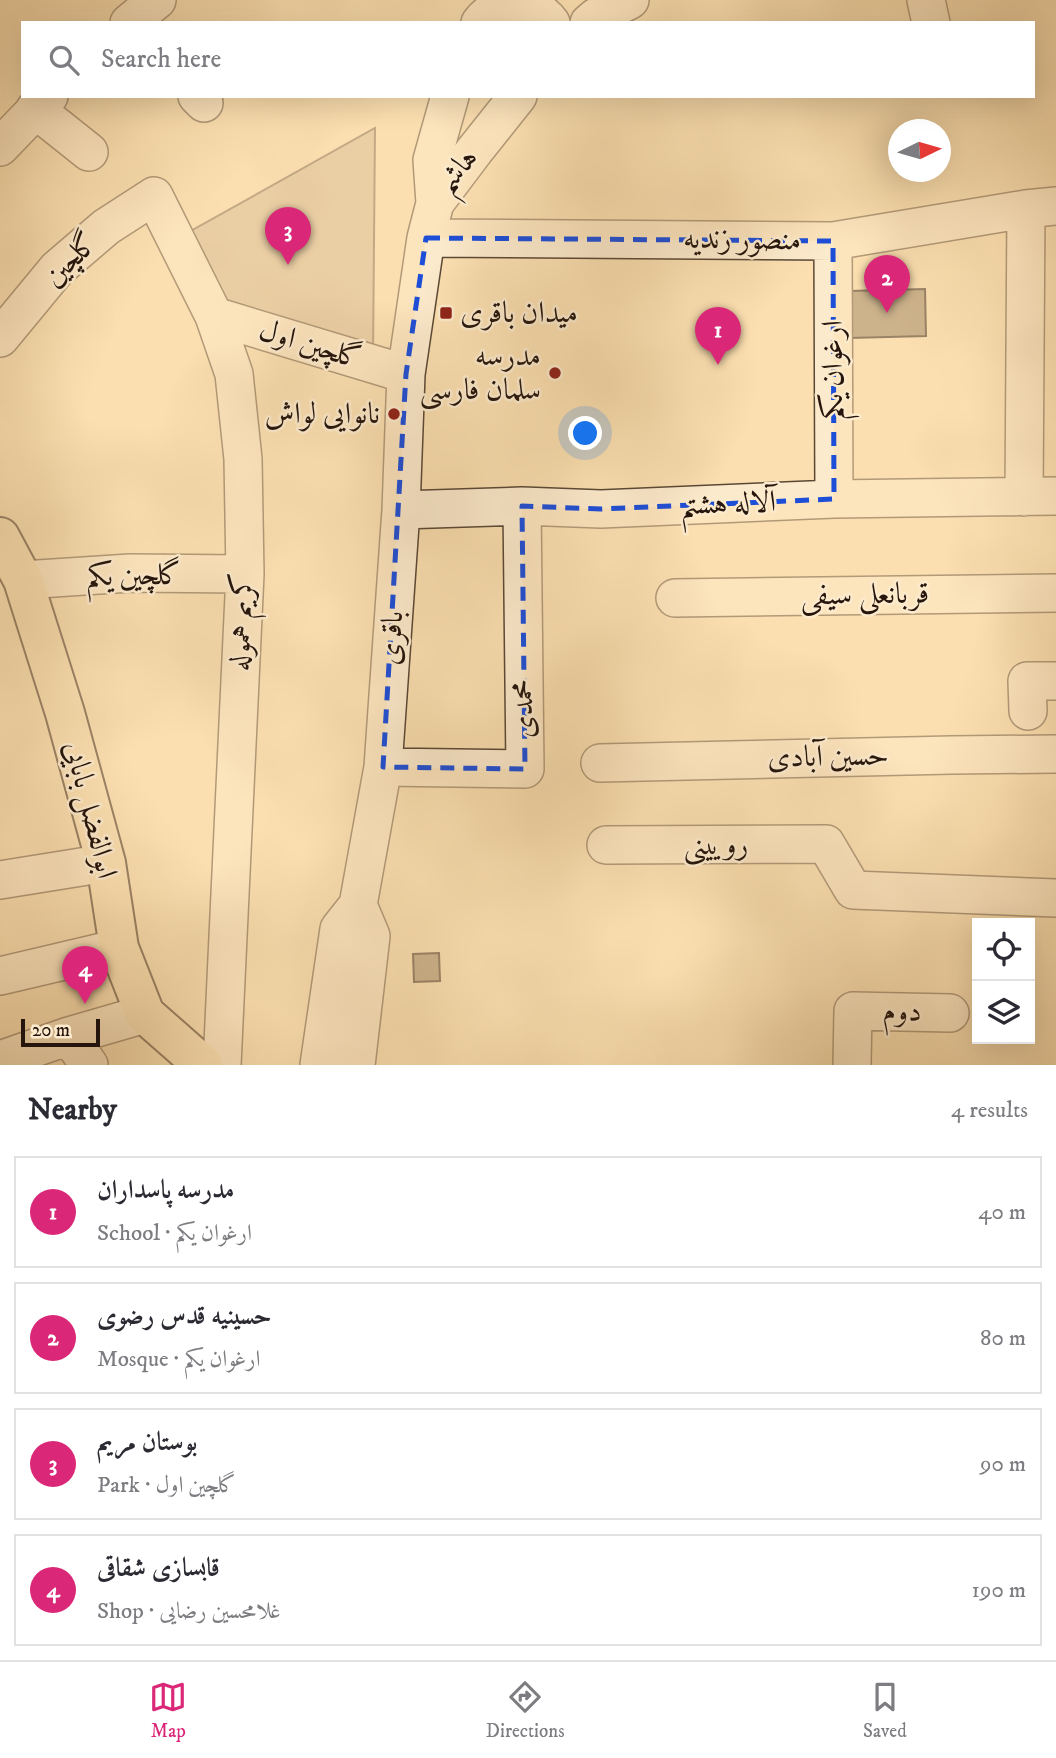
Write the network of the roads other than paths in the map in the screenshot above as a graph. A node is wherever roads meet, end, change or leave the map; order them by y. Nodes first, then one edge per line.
1 (630, 0) edge
2 (926, 0) edge
3 (505, 5) edge
4 (550, 21) edge
5 (592, 21) edge
6 (931, 21) edge
7 (449, 98) edge
8 (516, 98) edge
9 (42, 103) edge
10 (0, 147) edge
11 (89, 152) dead end
12 (154, 196) joint
13 (435, 203) junction
14 (1041, 208) edge
15 (426, 238) junction
16 (833, 241) junction
17 (214, 316) junction
18 (0, 338) edge
19 (406, 374) junction
20 (1040, 496) edge
21 (834, 499) junction
22 (522, 506) junction
23 (401, 510) junction
24 (0, 537) edge
25 (245, 575) junction
26 (23, 580) junction
27 (1056, 593) edge
28 (675, 598) dead end
29 (1056, 681) edge
30 (1028, 711) dead end
31 (1056, 754) edge
32 (600, 762) dead end
33 (383, 766) junction
34 (606, 845) dead end
35 (106, 863) junction
36 (3, 874) edge
37 (1056, 898) edge
38 (358, 905) junction
39 (118, 948) junction
40 (0, 976) edge
41 (950, 1013) dead end
42 (145, 1014) junction
43 (79, 1051) edge
44 (0, 1060) edge
45 (203, 1065) edge
46 (222, 1065) edge
47 (319, 1065) edge
48 (356, 1065) edge
49 (852, 1065) edge

1 - 5 street
2 - 6 street
3 - 4 street
7 - 13 street, هاشم
8 - 13 street, هاشم
9 - 10 street
9 - 11 street
12 - 17 street, کریم هموله
12 - 18 street, گلچین
13 - 15 street, باقری
14 - 16 street, منصور زندیه
14 - 20 street
15 - 16 street, منصور زندیه
15 - 19 street, باقری
16 - 21 street, ارغوان یکم
17 - 19 street, گلچین اول
17 - 25 street, کریم هموله
19 - 23 street, باقری
20 - 21 street, آلاله هشتم
21 - 22 street, آلاله هشتم
22 - 23 street, آلاله هشتم
22 - 33 street, محمدی
23 - 33 street, باقری
24 - 26 main road, ابوالفضل بابایی
25 - 26 street, گلچین یکم
25 - 46 street, کریم هموله
26 - 35 main road, ابوالفضل بابایی
27 - 28 street, قربانعلی سیفی
29 - 30 street
31 - 32 street, حسین آبادی
33 - 38 street, باقری
34 - 37 street, رویینی
35 - 36 street
35 - 39 main road, ابوالفضل بابایی
38 - 47 street, باقری
38 - 48 street
39 - 40 street
39 - 42 main road, ابوالفضل بابایی
41 - 49 street, دوم
42 - 43 street
42 - 45 main road, ابوالفضل بابایی
43 - 44 street

